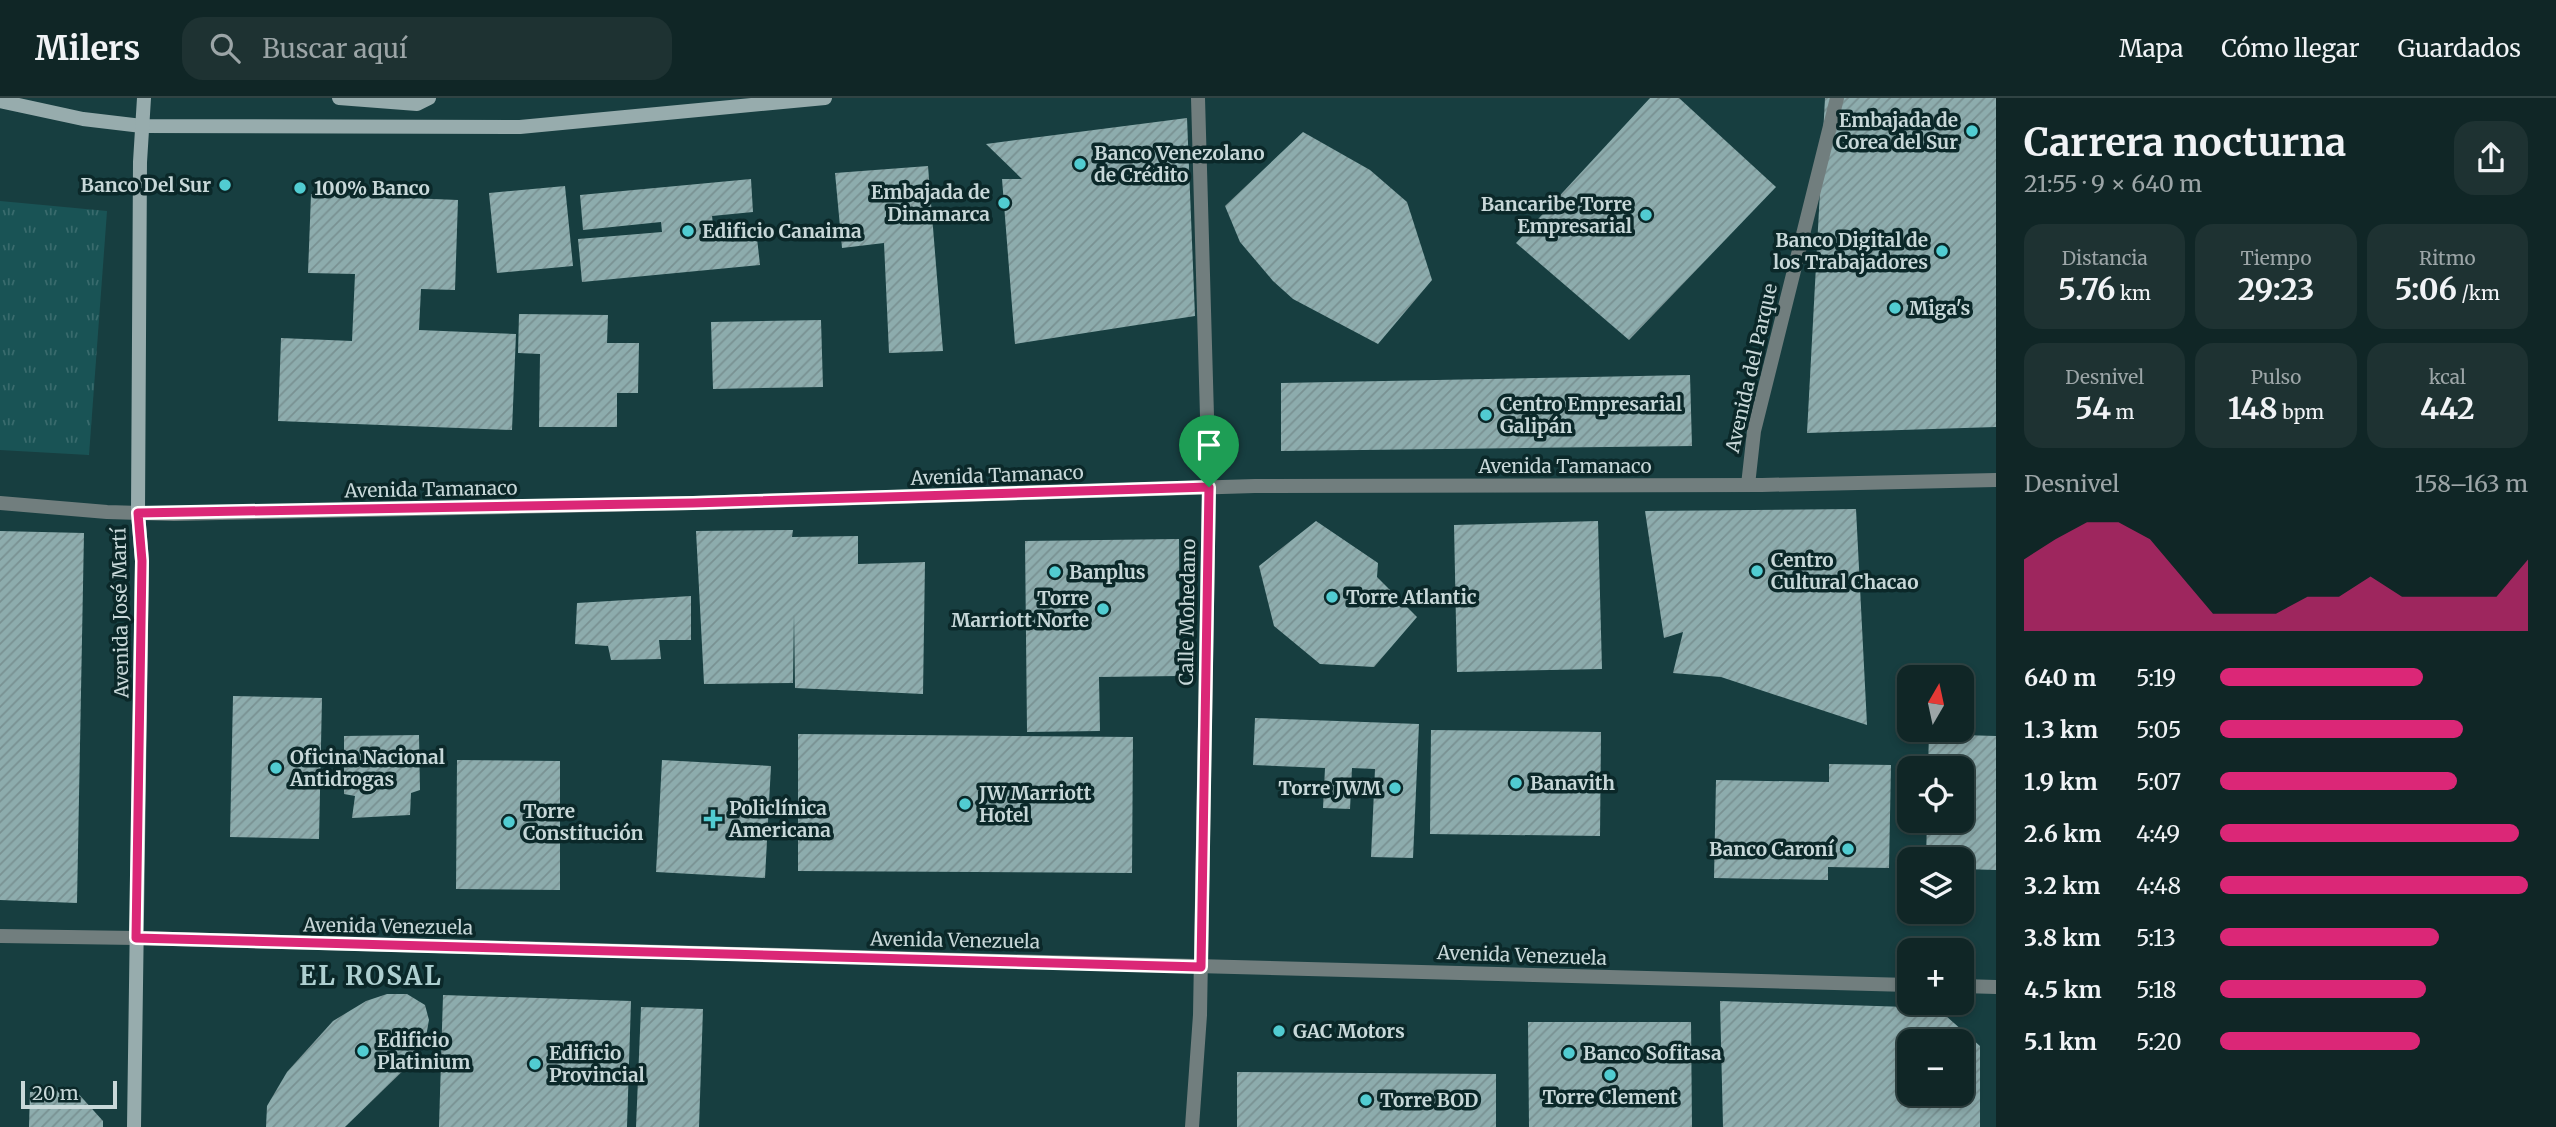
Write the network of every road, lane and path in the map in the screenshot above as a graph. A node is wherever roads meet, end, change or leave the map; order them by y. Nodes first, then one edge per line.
1 (144, 98) edge
2 (339, 98) edge
3 (429, 98) edge
4 (825, 98) edge
5 (1198, 98) edge
6 (1837, 98) edge
7 (0, 101) edge
8 (142, 126) junction
9 (1996, 480) edge
10 (1748, 485) junction
11 (1209, 487) junction
12 (0, 503) edge
13 (138, 513) junction
14 (0, 936) edge
15 (136, 938) junction
16 (1201, 967) junction
17 (1897, 985) edge
18 (1974, 986) edge
19 (1996, 987) edge
20 (134, 1127) edge
21 (1192, 1127) edge

1 - 8 street, Avenida José Martí
2 - 3 street
4 - 8 street
5 - 11 street, Calle Mohedano
6 - 10 street, Avenida del Parque
7 - 8 street
8 - 13 street, Avenida José Martí
9 - 10 street, Avenida Tamanaco
10 - 11 street, Avenida Tamanaco
11 - 13 street, Avenida Tamanaco
11 - 16 street, Calle Mohedano
12 - 13 street, Avenida Tamanaco
13 - 15 street, Avenida José Martí
14 - 15 street, Avenida Venezuela
15 - 16 street, Avenida Venezuela
15 - 20 street, Avenida José Martí
16 - 17 street, Avenida Venezuela
16 - 21 street, Calle Mohedano
18 - 19 street

